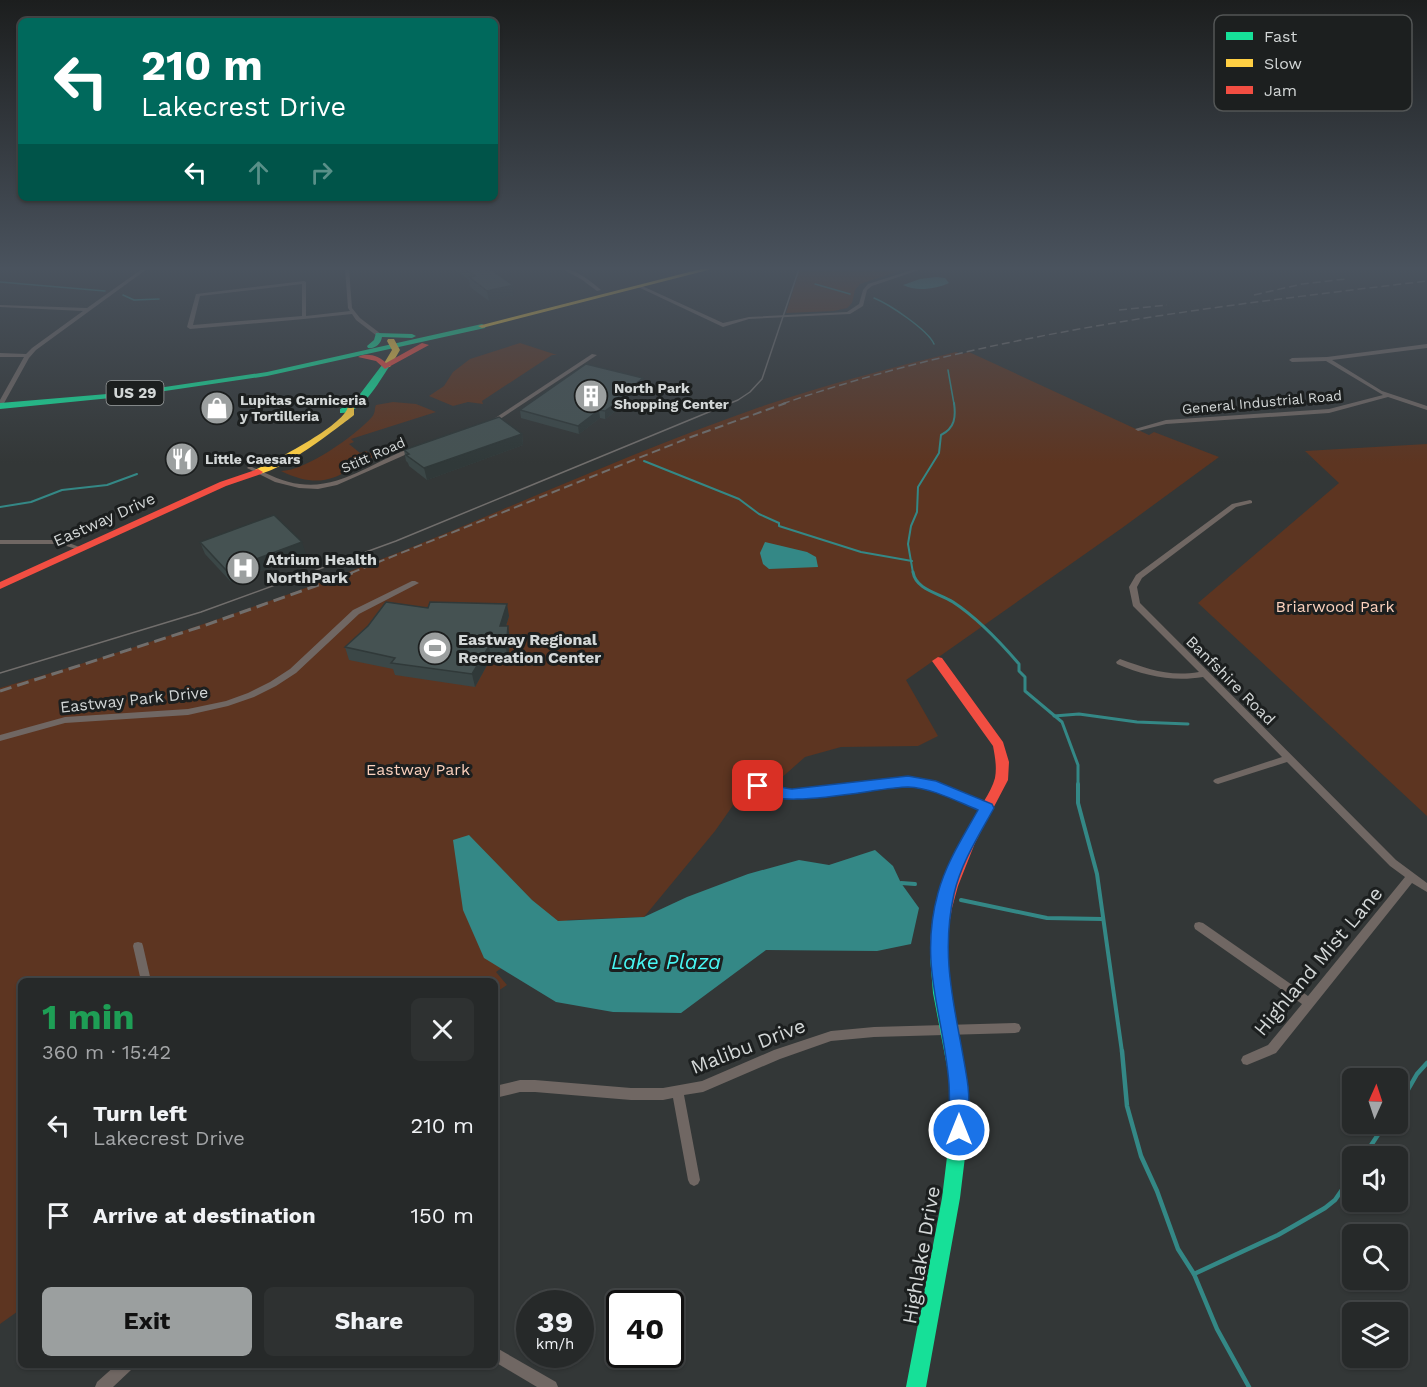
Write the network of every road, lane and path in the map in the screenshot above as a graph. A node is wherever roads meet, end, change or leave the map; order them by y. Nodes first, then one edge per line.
1 (55, 334) edge
2 (378, 334) edge
3 (421, 334) edge
4 (440, 334) edge
5 (453, 334) edge
6 (388, 341) junction
7 (1427, 346) edge
8 (0, 355) edge
9 (594, 355) dead end
10 (28, 356) junction
11 (345, 358) junction
12 (1328, 359) junction
13 (1292, 360) dead end
14 (386, 366) junction
15 (220, 381) junction
16 (1388, 395) junction
17 (0, 406) edge
18 (1427, 408) edge
19 (487, 424) edge
20 (1137, 429) dead end
21 (423, 446) edge
22 (253, 470) junction
23 (1250, 502) dead end
24 (0, 542) edge
25 (79, 548) junction
26 (415, 583) dead end
27 (0, 586) edge
28 (938, 661) dead end
29 (1120, 662) dead end
30 (1204, 674) junction
31 (0, 738) edge
32 (1289, 758) junction
33 (1218, 781) dead end
34 (758, 786) dead end
35 (987, 808) junction
36 (1411, 877) junction
37 (1427, 888) edge
38 (1198, 926) dead end
39 (138, 946) dead end
40 (145, 978) edge
41 (1310, 1003) junction
42 (1015, 1028) dead end
43 (949, 1030) junction
44 (1246, 1060) dead end
45 (498, 1091) edge
46 (678, 1092) junction
47 (694, 1180) dead end
48 (498, 1356) edge
49 (123, 1368) edge
50 (102, 1387) edge
51 (551, 1387) edge
52 (916, 1387) edge

1 - 10 street
2 - 6 street
3 - 6 main road, US 29
4 - 6 main road, US 29
5 - 14 main road
6 - 11 main road, US 29
6 - 14 main road, Eastway Drive
6 - 15 main road, US 29
7 - 12 street
8 - 10 street
9 - 19 street
10 - 17 street
11 - 14 main road
11 - 15 main road, US 29
12 - 13 street
12 - 16 street
14 - 22 main road, Eastway Drive
15 - 17 main road, US 29
16 - 18 street
16 - 20 street, General Industrial Road
21 - 22 street, Stitt Road
22 - 25 main road, Eastway Drive
23 - 30 street, Banfshire Road
24 - 25 street
25 - 27 main road, Eastway Drive
26 - 31 street, Eastway Park Drive
28 - 35 main road, Highlake Drive
29 - 30 street
30 - 32 street, Banfshire Road
32 - 33 street
32 - 36 street, Banfshire Road
34 - 35 street
35 - 43 main road, Highlake Drive
36 - 37 street, Banfshire Road
36 - 41 street, Highland Mist Lane
38 - 41 street
39 - 40 street
41 - 44 street, Highland Mist Lane
42 - 43 street, Malibu Drive
43 - 46 street, Malibu Drive
43 - 52 main road, Highlake Drive
45 - 46 street, Malibu Drive
46 - 47 street
48 - 51 street
49 - 50 street

